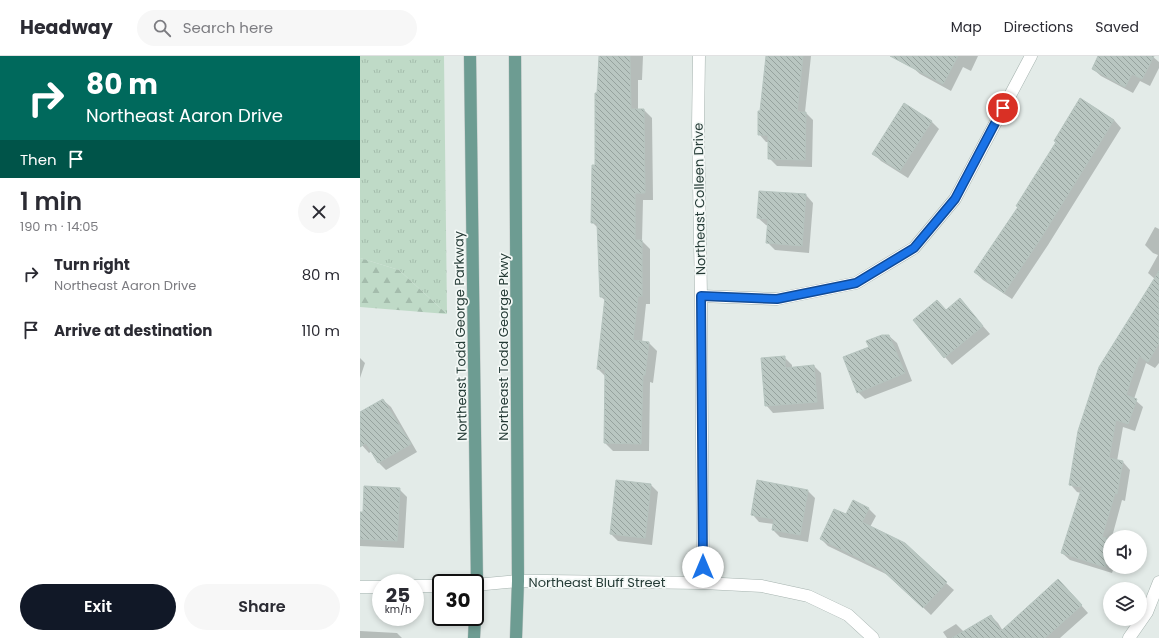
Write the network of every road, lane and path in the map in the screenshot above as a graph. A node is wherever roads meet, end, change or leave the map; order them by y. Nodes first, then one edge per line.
1 (470, 56) edge
2 (515, 56) edge
3 (699, 56) edge
4 (1031, 56) edge
5 (701, 296) junction
6 (476, 574) edge
7 (518, 581) junction
8 (703, 582) junction
9 (1159, 582) edge
10 (484, 584) edge
11 (372, 587) edge
12 (360, 588) edge
13 (475, 626) edge
14 (474, 638) edge
15 (516, 638) edge
16 (873, 638) edge
17 (1129, 638) edge

1 - 6 main road, Northeast Todd George Parkway
2 - 7 main road, Northeast Todd George Pkwy
3 - 5 street, Northeast Colleen Drive
4 - 5 street
5 - 8 street, Northeast Colleen Drive
7 - 8 street, Northeast Bluff Street
7 - 10 street, Northeast Bluff Street
7 - 15 main road, Northeast Todd George Pkwy
8 - 16 street, Northeast Bluff Street
9 - 17 street
11 - 12 street
13 - 14 main road, Northeast Todd George Parkway

